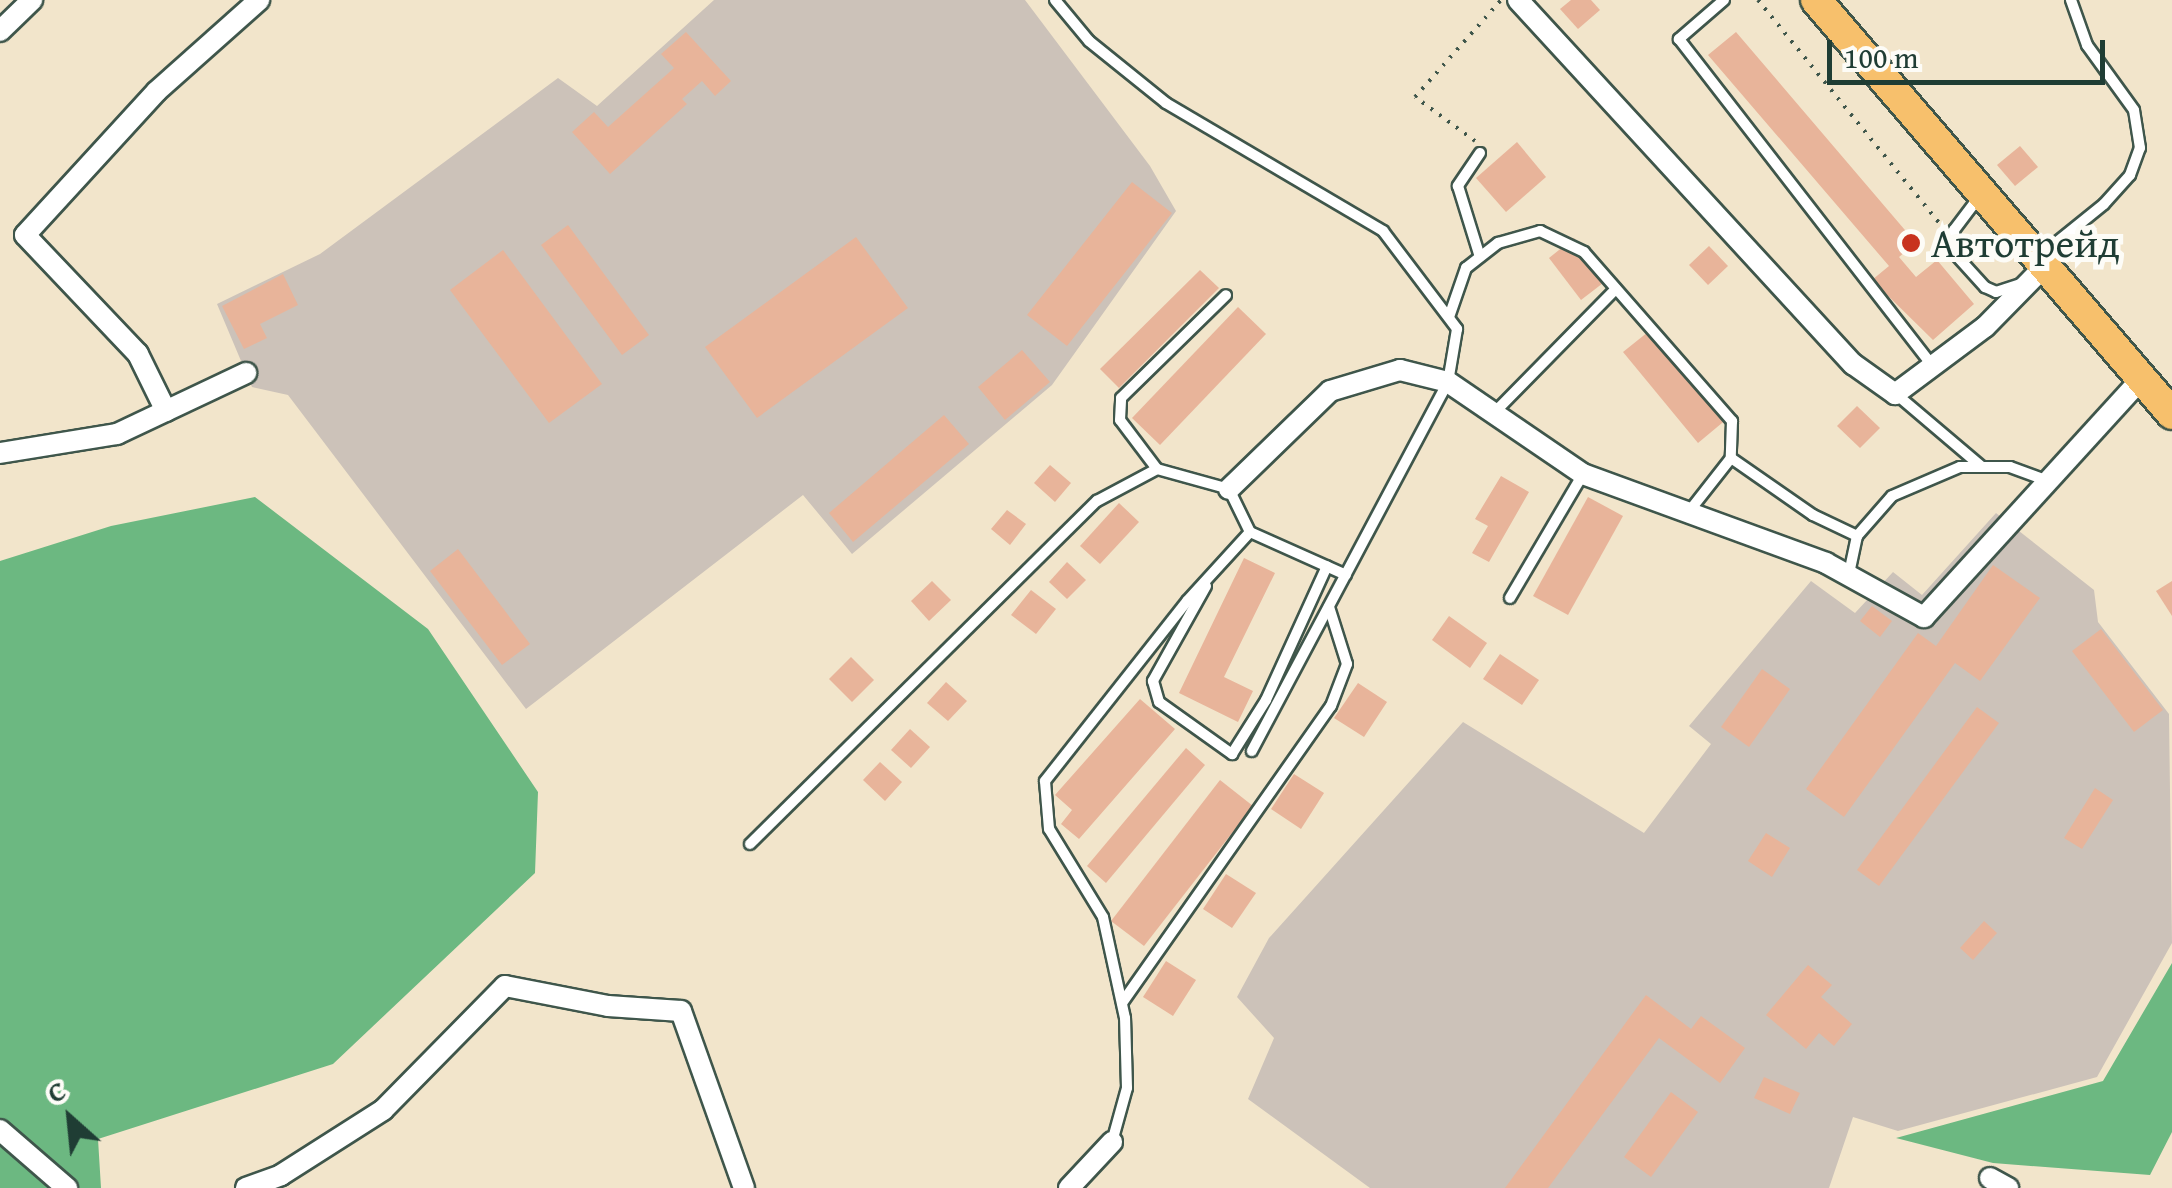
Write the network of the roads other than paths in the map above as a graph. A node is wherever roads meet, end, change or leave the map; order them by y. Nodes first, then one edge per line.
1 (32, 0) edge
2 (259, 0) edge
3 (1055, 0) edge
4 (1518, 0) edge
5 (1724, 0) edge
6 (1816, 0) edge
7 (2070, 0) edge
8 (0, 31) edge
9 (1480, 152) road end
10 (1981, 194) junction
11 (1480, 256) junction
12 (2037, 268) junction
13 (1616, 289) junction
14 (1226, 295) dead end
15 (1448, 317) junction
16 (1934, 368) junction
17 (246, 373) dead end
18 (2142, 378) junction
19 (1448, 382) junction
20 (1895, 394) junction
21 (166, 411) junction
22 (2172, 414) edge
23 (1490, 416) junction
24 (0, 453) edge
25 (1731, 458) junction
26 (1982, 467) junction
27 (1157, 469) junction
28 (1583, 474) junction
29 (2048, 481) junction
30 (1229, 489) junction
31 (1686, 515) junction
32 (1250, 532) junction
33 (1858, 536) junction
34 (1327, 566) junction
35 (1213, 572) junction
36 (1346, 575) junction
37 (1849, 576) junction
38 (1510, 598) dead end
39 (1329, 608) junction
40 (1252, 751) dead end
41 (750, 844) dead end
42 (1122, 1004) junction
43 (0, 1130) edge
44 (1112, 1142) joint
45 (67, 1188) edge
46 (246, 1188) edge
47 (744, 1188) edge
48 (1069, 1188) edge

1 - 8 street
2 - 21 street
3 - 15 lane
4 - 20 street
5 - 16 lane
6 - 10 main road
7 - 12 lane
9 - 11 lane
10 - 12 main road
10 - 12 lane
11 - 13 lane
11 - 15 lane
12 - 16 street
12 - 18 main road
13 - 23 lane
13 - 25 lane
14 - 27 lane
15 - 19 lane
16 - 20 street
17 - 21 street
18 - 22 main road
18 - 29 street
19 - 23 street
19 - 30 street
19 - 36 lane
20 - 26 lane
21 - 24 street
23 - 28 street
25 - 31 lane
25 - 33 lane
26 - 29 lane
26 - 33 lane
27 - 30 lane
27 - 41 lane
28 - 31 street
28 - 38 lane
29 - 37 street
30 - 32 lane
31 - 37 street
32 - 34 lane
32 - 35 lane
33 - 37 lane
34 - 35 lane
34 - 36 lane
35 - 42 lane
36 - 39 lane
39 - 40 lane
39 - 42 lane
42 - 44 lane
43 - 45 street
44 - 48 street
46 - 47 street

